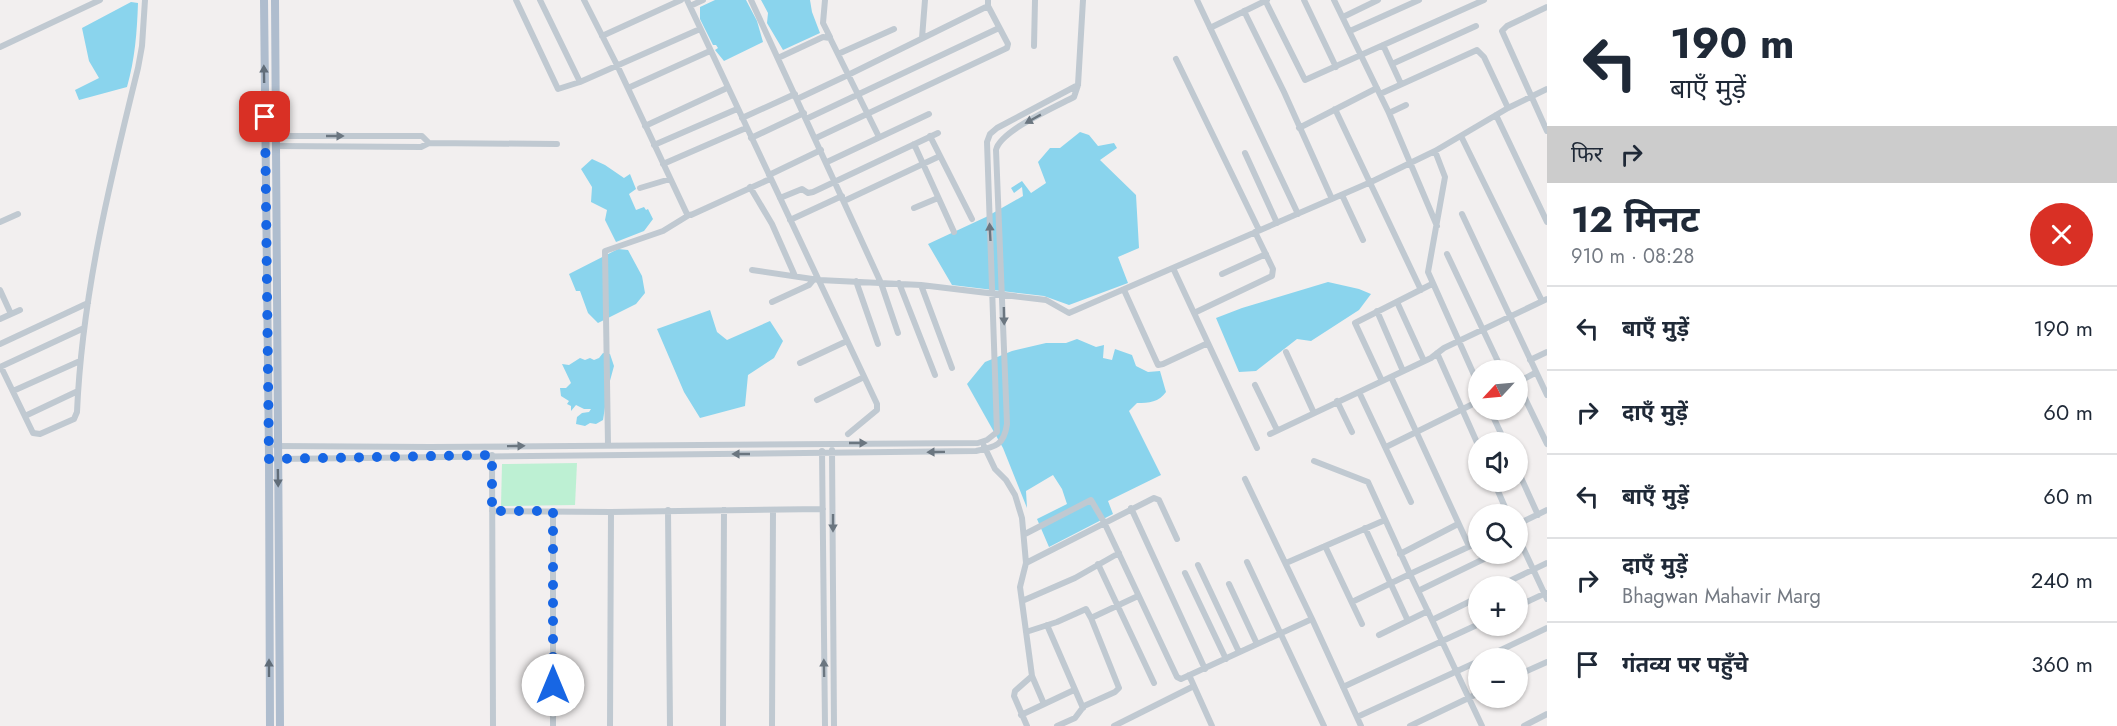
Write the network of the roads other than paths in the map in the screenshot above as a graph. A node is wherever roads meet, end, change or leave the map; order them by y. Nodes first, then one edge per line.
1 (100, 0) edge
2 (145, 0) edge
3 (264, 0) edge
4 (274, 0) edge
5 (516, 0) edge
6 (540, 0) edge
7 (584, 0) edge
8 (681, 0) edge
9 (702, 0) edge
10 (751, 0) edge
11 (825, 0) edge
12 (925, 0) edge
13 (1035, 0) edge
14 (1083, 0) edge
15 (1197, 0) edge
16 (1266, 0) edge
17 (1304, 0) edge
18 (1334, 0) edge
19 (1378, 0) edge
20 (1419, 0) edge
21 (1484, 0) edge
22 (689, 3) edge
23 (988, 3) edge
24 (1547, 7) edge
25 (1244, 11) junction
26 (1343, 17) junction
27 (1476, 26) dead end
28 (999, 28) junction
29 (1210, 28) junction
30 (700, 29) junction
31 (894, 29) dead end
32 (1350, 31) junction
33 (602, 36) junction
34 (830, 38) junction
35 (922, 38) junction
36 (1383, 45) junction
37 (1034, 46) dead end
38 (0, 47) edge
39 (710, 51) junction
40 (838, 54) junction
41 (1361, 55) junction
42 (778, 58) junction
43 (1176, 58) dead end
44 (1392, 64) junction
45 (617, 65) junction
46 (1336, 67) junction
47 (849, 75) junction
48 (580, 82) junction
49 (1401, 84) junction
50 (1078, 85) junction
51 (628, 88) junction
52 (727, 88) junction
53 (1547, 89) edge
54 (1378, 91) junction
55 (858, 94) junction
56 (796, 96) junction
57 (1531, 97) junction
58 (1407, 105) dead end
59 (1508, 108) junction
60 (737, 109) junction
61 (1335, 109) junction
62 (867, 113) junction
63 (1389, 113) junction
64 (928, 114) dead end
65 (1496, 115) junction
66 (805, 116) junction
67 (742, 118) junction
68 (645, 126) junction
69 (746, 128) junction
70 (1299, 128) junction
71 (1547, 131) edge
72 (938, 133) dead end
73 (276, 136) junction
74 (930, 136) junction
75 (1461, 136) junction
76 (879, 137) junction
77 (751, 138) junction
78 (816, 138) junction
79 (429, 143) junction
80 (557, 144) dead end
81 (914, 144) junction
82 (654, 145) junction
83 (276, 146) junction
84 (821, 150) junction
85 (1435, 151) junction
86 (1245, 153) dead end
87 (940, 156) junction
88 (827, 162) junction
89 (663, 164) junction
90 (923, 164) junction
91 (1410, 164) junction
92 (769, 177) junction
93 (670, 178) junction
94 (835, 181) junction
95 (1371, 182) junction
96 (750, 187) junction
97 (640, 188) dead end
98 (1342, 195) junction
99 (780, 198) junction
100 (843, 198) junction
101 (938, 198) junction
102 (1332, 199) junction
103 (914, 208) dead end
104 (18, 214) dead end
105 (1298, 214) junction
106 (1462, 214) dead end
107 (689, 215) junction
108 (972, 219) dead end
109 (790, 220) junction
110 (0, 222) edge
111 (1547, 222) edge
112 (1277, 223) junction
113 (1437, 226) junction
114 (1257, 231) junction
115 (954, 232) dead end
116 (1363, 240) dead end
117 (1266, 254) junction
118 (1447, 254) dead end
119 (1173, 268) junction
120 (752, 270) dead end
121 (1222, 274) dead end
122 (795, 276) junction
123 (816, 279) junction
124 (856, 281) junction
125 (880, 283) junction
126 (899, 283) junction
127 (1432, 284) junction
128 (921, 285) junction
129 (0, 290) edge
130 (1124, 290) junction
131 (1421, 290) junction
132 (993, 294) junction
133 (1003, 296) junction
134 (1545, 300) edge
135 (772, 302) dead end
136 (1397, 302) junction
137 (88, 303) junction
138 (20, 309) dead end
139 (1377, 311) junction
140 (1194, 313) junction
141 (11, 314) junction
142 (1509, 316) junction
143 (0, 319) edge
144 (84, 328) junction
145 (1482, 329) junction
146 (898, 333) dead end
147 (1459, 340) junction
148 (847, 341) junction
149 (1208, 343) junction
150 (0, 344) edge
151 (878, 344) dead end
152 (1286, 352) dead end
153 (1547, 352) edge
154 (1437, 353) junction
155 (1497, 360) edge
156 (1530, 360) junction
157 (80, 361) junction
158 (1424, 361) junction
159 (1468, 361) edge
160 (800, 363) dead end
161 (0, 367) edge
162 (952, 368) dead end
163 (1403, 371) junction
164 (1535, 373) junction
165 (935, 375) dead end
166 (864, 377) junction
167 (1390, 377) junction
168 (1528, 377) edge
169 (1382, 381) junction
170 (1255, 385) dead end
171 (13, 391) junction
172 (78, 391) junction
173 (1359, 392) junction
174 (1547, 395) edge
175 (817, 400) dead end
176 (1338, 401) junction
177 (1528, 404) edge
178 (1468, 407) edge
179 (1463, 410) junction
180 (1314, 413) junction
181 (25, 416) junction
182 (1277, 430) junction
183 (1352, 432) dead end
184 (1473, 432) edge
185 (1416, 433) junction
186 (848, 434) dead end
187 (1270, 434) dead end
188 (982, 442) junction
189 (821, 444) junction
190 (832, 444) junction
191 (1547, 444) edge
192 (608, 445) junction
193 (269, 446) junction
194 (278, 446) junction
195 (1257, 447) dead end
196 (1386, 447) junction
197 (985, 449) junction
198 (822, 453) junction
199 (832, 453) junction
200 (492, 455) junction
201 (274, 459) junction
202 (1314, 461) dead end
203 (1245, 479) dead end
204 (1528, 492) edge
205 (1411, 502) dead end
206 (1131, 508) junction
207 (824, 509) junction
208 (668, 510) junction
209 (724, 510) junction
210 (773, 510) junction
211 (1547, 510) edge
212 (492, 511) junction
213 (553, 511) junction
214 (611, 512) junction
215 (1538, 514) junction
216 (1528, 519) edge
217 (1385, 520) junction
218 (1104, 522) junction
219 (1458, 524) junction
220 (1365, 528) junction
221 (1024, 534) junction
222 (1177, 539) dead end
223 (1468, 544) edge
224 (1325, 546) junction
225 (1468, 546) edge
226 (1119, 553) junction
227 (1400, 554) junction
228 (1528, 559) edge
229 (1247, 562) dead end
230 (1026, 563) junction
231 (1287, 563) junction
232 (1547, 563) edge
233 (1098, 564) junction
234 (1473, 564) edge
235 (1198, 565) dead end
236 (1533, 570) junction
237 (1185, 573) dead end
238 (1410, 574) junction
239 (1521, 576) edge
240 (1229, 584) dead end
241 (1390, 585) junction
242 (1418, 591) junction
243 (1546, 595) edge
244 (1138, 596) junction
245 (1022, 601) junction
246 (1352, 602) junction
247 (1468, 602) edge
248 (1528, 602) edge
249 (1118, 605) junction
250 (1428, 611) junction
251 (1091, 618) junction
252 (1312, 619) junction
253 (1432, 620) junction
254 (1408, 621) junction
255 (1362, 624) dead end
256 (1047, 625) junction
257 (1547, 628) edge
258 (1468, 629) edge
259 (1026, 632) junction
260 (1281, 633) junction
261 (1379, 635) dead end
262 (1442, 642) junction
263 (1257, 644) junction
264 (1505, 648) edge
265 (1239, 652) junction
266 (1226, 659) junction
267 (1547, 662) edge
268 (1468, 666) edge
269 (1205, 669) junction
270 (1528, 671) edge
271 (1456, 672) junction
272 (1189, 675) junction
273 (1032, 676) junction
274 (1154, 683) dead end
275 (1194, 686) junction
276 (1343, 687) junction
277 (1074, 690) junction
278 (1468, 696) edge
279 (1468, 698) edge
280 (1044, 704) junction
281 (1083, 708) junction
282 (1474, 708) edge
283 (1547, 714) edge
284 (1021, 715) junction
285 (1357, 717) junction
286 (270, 726) edge
287 (280, 726) edge
288 (493, 726) edge
289 (553, 726) edge
290 (610, 726) edge
291 (670, 726) edge
292 (723, 726) edge
293 (772, 726) edge
294 (825, 726) edge
295 (834, 726) edge
296 (1027, 726) edge
297 (1057, 726) edge
298 (1114, 726) edge
299 (1212, 726) edge
300 (1324, 726) edge
301 (1361, 726) edge
302 (1410, 726) edge
303 (1482, 726) edge
304 (1524, 726) edge

1 - 38 street
2 - 137 street
193 -> 3 main road
4 - 73 main road
5 - 48 street
6 - 48 street
7 - 33 street
8 - 33 street
9 - 22 street
10 - 42 street
11 - 34 street
12 - 35 street
13 - 37 street
14 - 50 street
15 - 29 street
16 - 25 street
16 - 46 street
17 - 46 street
18 - 26 street
19 - 26 street
20 - 32 street
21 - 36 street
22 - 30 street
23 - 28 street
23 - 35 street
24 - 57 street
25 - 29 street
25 - 70 street
26 - 32 street
27 - 44 street
28 - 55 street
28 - 62 street
29 - 105 street
30 - 39 street
30 - 45 street
31 - 40 street
32 - 41 street
33 - 45 street
34 - 40 street
34 - 42 street
35 - 47 street
36 - 41 street
36 - 44 street
39 - 51 street
39 - 52 street
40 - 47 street
41 - 46 street
41 - 54 street
42 - 56 street
43 - 114 street
44 - 49 street
45 - 48 street
45 - 51 street
47 - 55 street
47 - 56 street
49 - 54 street
49 - 59 street
132 -> 50 street
50 -> 133 street
51 - 68 street
52 - 60 street
52 - 68 street
53 - 57 street
54 - 61 street
54 - 63 street
55 - 62 street
55 - 66 street
56 - 66 street
56 - 67 street
57 - 59 street
57 - 71 street
58 - 63 street
59 - 65 street
60 - 67 street
60 - 82 street
61 - 70 street
61 - 95 street
62 - 76 street
62 - 78 street
63 - 91 street
64 - 76 street
65 - 75 street
65 - 111 street
66 - 77 street
66 - 78 street
67 - 69 street
68 - 82 street
69 - 77 street
69 - 89 street
70 - 102 street
72 - 74 street
73 -> 79 street
73 - 83 main road
74 - 81 street
74 - 87 street
75 - 85 street
75 - 134 street
76 - 88 street
77 - 92 street
78 - 84 street
79 - 80 street
79 - 83 street
81 - 90 street
81 - 94 street
82 - 89 street
83 - 194 main road
84 - 88 street
84 - 92 street
85 - 91 street
85 - 113 street
86 - 112 street
87 - 90 street
87 - 108 street
88 - 94 street
89 - 93 street
90 - 100 street
90 - 101 street
91 - 95 street
91 - 113 street
92 - 96 street
92 - 99 street
93 - 97 street
93 - 107 street
94 - 99 street
94 - 100 street
95 - 98 street
95 - 131 street
96 - 107 street
96 - 122 street
98 - 102 street
98 - 116 street
99 - 109 street
100 - 109 street
100 - 125 street
101 - 103 street
101 - 115 street
102 - 105 street
104 - 110 street
105 - 112 street
106 - 142 street
107 - 192 street
109 - 123 street
112 - 114 street
113 - 127 street
114 - 117 street
114 - 119 street
117 - 121 street
117 - 140 street
118 - 145 street
119 - 130 street
119 - 140 street
120 - 122 street
122 - 123 street
123 - 124 street
123 - 135 street
123 - 148 street
124 - 125 street
124 - 151 street
125 - 126 street
125 - 146 street
126 - 128 street
126 - 165 street
127 - 131 street
127 - 147 street
128 - 132 street
128 - 162 street
129 - 141 street
130 - 133 street
130 - 149 street
131 - 136 street
132 - 133 street
132 - 188 street
133 -> 197 street
134 - 142 street
136 - 139 street
136 - 158 street
137 - 144 street
137 - 150 street
138 - 141 street
139 - 163 street
139 - 169 street
140 - 149 street
141 - 143 street
142 - 145 street
142 - 156 street
144 - 157 street
144 - 161 street
145 - 147 street
145 - 155 street
147 - 154 street
147 - 159 street
148 - 160 street
148 - 166 street
149 - 195 street
152 - 180 street
153 - 156 street
154 - 158 street
154 - 179 street
156 - 164 street
157 - 171 street
157 - 172 street
158 - 163 street
161 - 171 street
163 - 167 street
164 - 168 street
164 - 174 street
166 - 175 street
166 - 186 street
167 - 169 street
167 - 185 street
169 - 173 street
170 - 182 street
171 - 181 street
172 - 181 street
172 - 181 street
173 - 176 street
173 - 196 street
176 - 180 street
176 - 183 street
177 - 191 street
178 - 179 street
179 - 184 street
179 - 185 street
180 - 182 street
182 - 187 street
185 - 196 street
185 - 219 street
190 -> 188 street
188 - 197 street
189 - 190 street
189 - 192 street
189 - 198 street
190 - 199 street
194 -> 192 street
193 - 194 street
193 - 201 main road
194 - 201 main road
196 - 205 street
197 -> 199 street
197 - 221 street
198 - 199 street
198 -> 200 street
198 - 207 street
199 -> 295 street
200 - 201 street
200 - 212 street
286 -> 201 main road
201 -> 287 main road
202 - 217 street
203 - 231 street
204 - 215 street
206 - 218 street
206 - 222 street
206 - 269 street
207 - 210 street
294 -> 207 street
208 - 209 street
208 - 214 street
208 - 291 street
209 - 210 street
209 - 292 street
210 - 293 street
211 - 215 street
212 - 213 street
212 - 288 street
213 - 214 street
213 - 289 street
214 - 290 street
215 - 216 street
217 - 220 street
217 - 227 street
218 - 221 street
218 - 226 street
218 - 230 street
219 - 223 street
219 - 227 street
220 - 224 street
220 - 241 street
221 - 230 street
224 - 231 street
224 - 246 street
225 - 238 street
226 - 233 street
226 - 244 street
227 - 238 street
228 - 236 street
229 - 260 street
230 - 245 street
231 - 252 street
232 - 236 street
233 - 245 street
233 - 249 street
234 - 242 street
235 - 265 street
236 - 239 street
236 - 243 street
237 - 266 street
238 - 241 street
238 - 242 street
240 - 263 street
241 - 246 street
241 - 254 street
242 - 250 street
243 - 248 street
244 - 249 street
244 - 272 street
245 - 259 street
246 - 255 street
247 - 253 street
249 - 251 street
249 - 274 street
250 - 253 street
250 - 254 street
251 - 256 street
251 - 281 street
252 - 260 street
252 - 276 street
253 - 262 street
254 - 261 street
256 - 259 street
256 - 277 street
257 - 264 street
258 - 262 street
259 - 273 street
260 - 263 street
260 - 300 street
262 - 271 street
262 - 276 street
263 - 265 street
265 - 266 street
266 - 269 street
267 - 270 street
268 - 271 street
269 - 272 street
271 - 278 street
271 - 285 street
272 - 275 street
273 - 280 street
273 - 284 street
275 - 298 street
275 - 299 street
276 - 285 street
277 - 280 street
277 - 281 street
279 - 302 street
280 - 284 street
281 - 297 street
282 - 303 street
283 - 304 street
284 - 296 street
285 - 301 street

